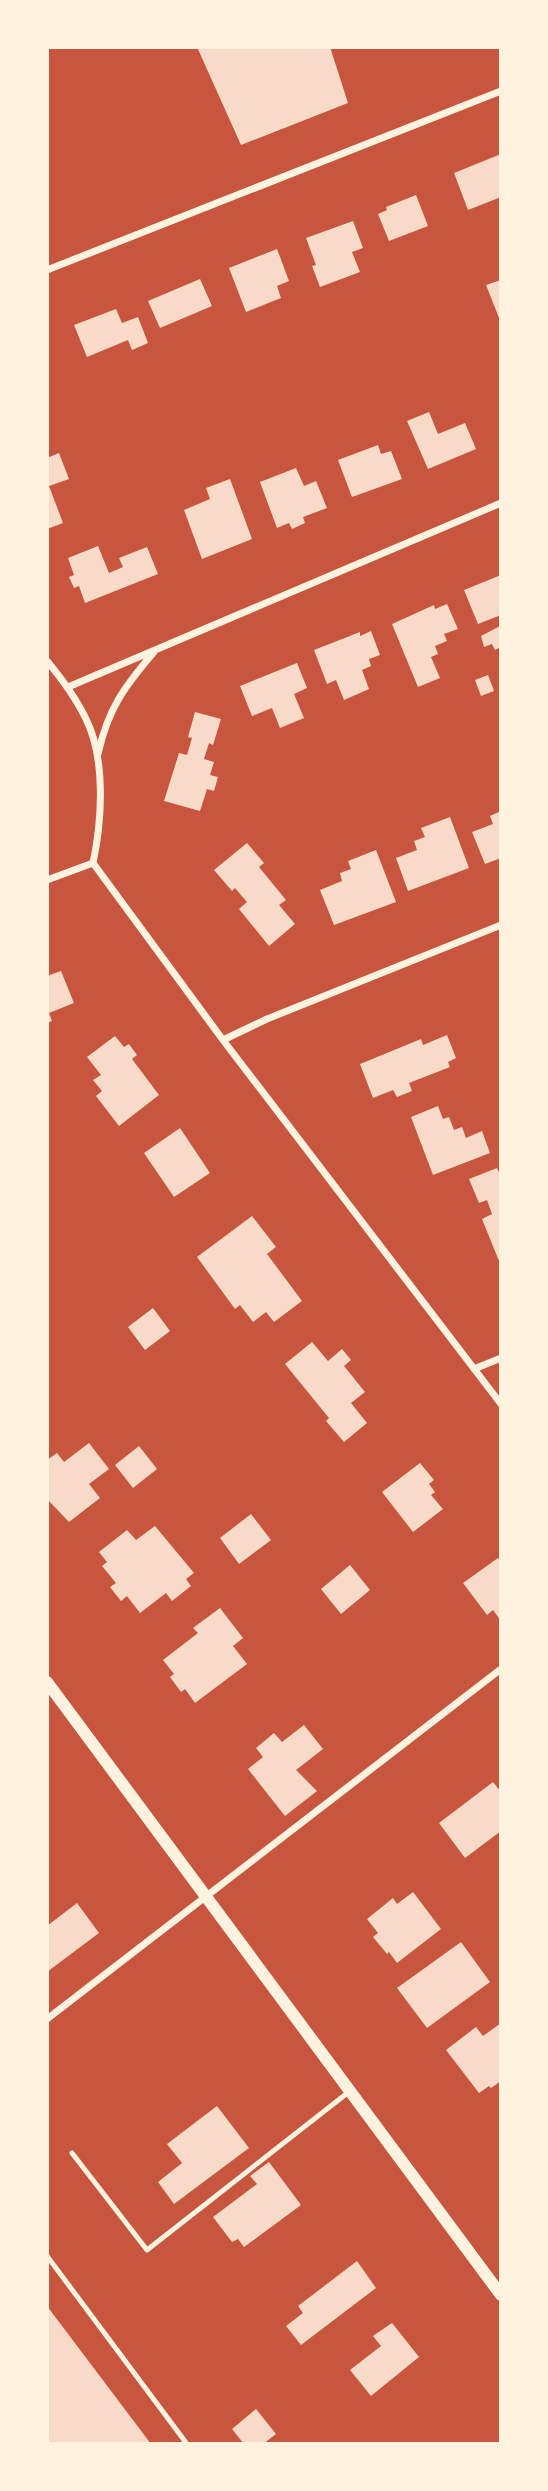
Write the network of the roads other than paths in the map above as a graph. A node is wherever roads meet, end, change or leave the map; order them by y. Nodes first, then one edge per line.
1 (501, 90) edge
2 (47, 270) edge
3 (501, 503) edge
4 (156, 649) junction
5 (47, 660) edge
6 (68, 687) junction
7 (97, 758) junction
8 (93, 863) junction
9 (47, 880) edge
10 (501, 925) edge
11 (223, 1040) junction
12 (501, 1358) edge
13 (474, 1369) junction
14 (501, 1404) edge
15 (501, 1669) edge
16 (47, 1682) edge
17 (206, 1895) junction
18 (47, 2019) edge
19 (350, 2091) junction
20 (72, 2153) dead end
21 (47, 2256) edge
22 (501, 2295) edge
23 (187, 2444) edge

1 - 2 street
3 - 4 street
4 - 6 street
4 - 7 street
5 - 6 street
6 - 7 street
7 - 8 street
8 - 9 street
8 - 11 street
10 - 11 street
11 - 13 street
12 - 13 street
13 - 14 street
15 - 17 street
16 - 17 street
17 - 18 street
17 - 19 street
19 - 20 lane
19 - 22 street
21 - 23 lane

